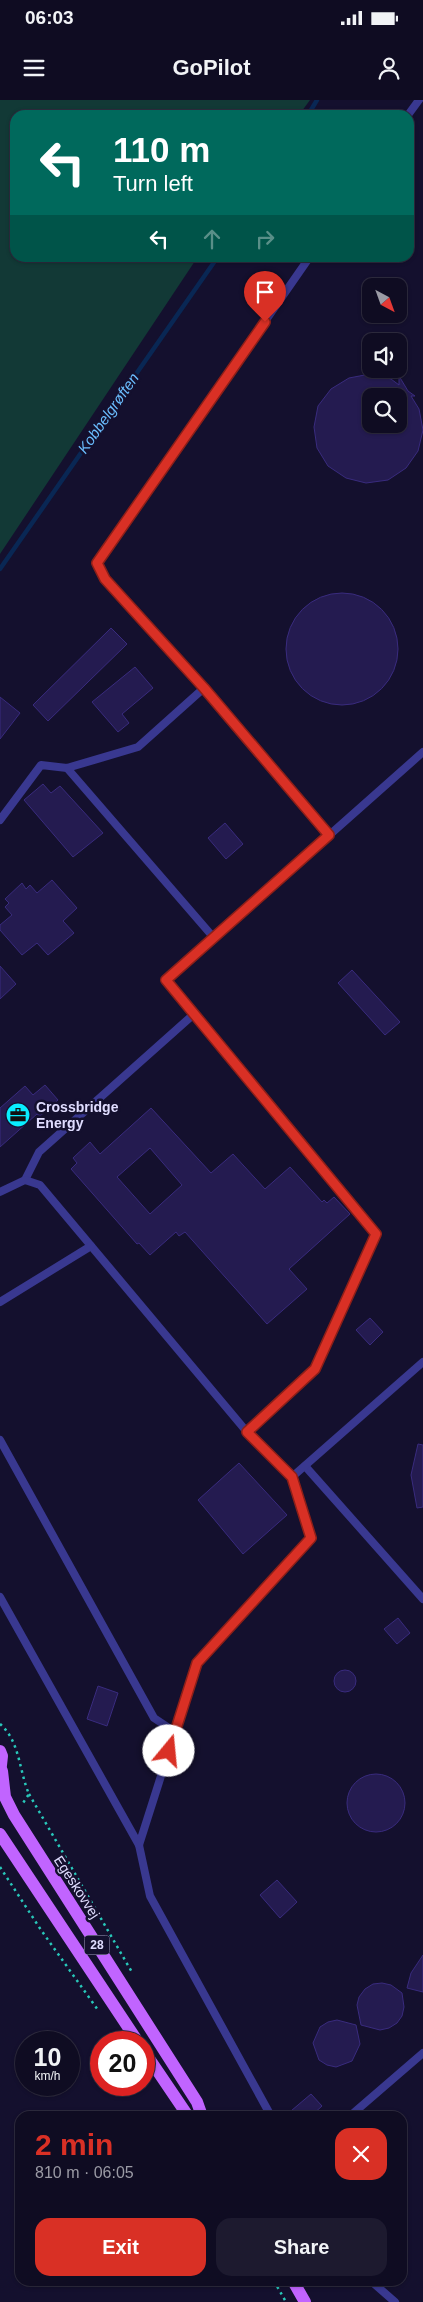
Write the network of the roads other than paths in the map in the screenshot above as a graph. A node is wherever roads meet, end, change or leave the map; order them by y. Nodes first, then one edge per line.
1 (306, 262) edge
2 (204, 688) junction
3 (423, 752) edge
4 (67, 768) junction
5 (0, 820) edge
6 (329, 835) junction
7 (214, 938) junction
8 (194, 1014) junction
9 (25, 1180) junction
10 (0, 1192) edge
11 (91, 1246) junction
12 (0, 1302) edge
13 (423, 1362) edge
14 (247, 1432) junction
15 (0, 1440) edge
16 (305, 1466) junction
17 (292, 1477) junction
18 (0, 1597) edge
19 (423, 1599) edge
20 (175, 1732) junction
21 (0, 1751) edge
22 (1, 1772) edge
23 (0, 1834) edge
24 (139, 1845) junction
25 (131, 2031) edge
26 (423, 2053) edge
27 (155, 2067) edge
28 (185, 2111) edge
29 (200, 2111) edge
30 (268, 2111) edge
31 (356, 2111) edge
32 (296, 2286) edge
33 (376, 2286) edge
34 (305, 2302) edge
35 (395, 2302) edge

1 - 2 lane
2 - 4 lane
2 - 6 lane
3 - 6 lane
4 - 5 lane
4 - 7 lane
6 - 7 lane
7 - 8 lane
8 - 9 lane
8 - 14 lane
9 - 10 lane
9 - 11 lane
11 - 12 lane
11 - 14 lane
13 - 16 lane
14 - 17 lane
15 - 20 lane
16 - 17 lane
16 - 19 lane
17 - 20 lane
18 - 24 lane
20 - 24 lane
21 - 22 main road, 28
22 - 29 main road, Egeskovvej / 28
23 - 25 main road, 28
24 - 30 lane
26 - 31 lane
27 - 28 main road
32 - 34 main road
33 - 35 lane

